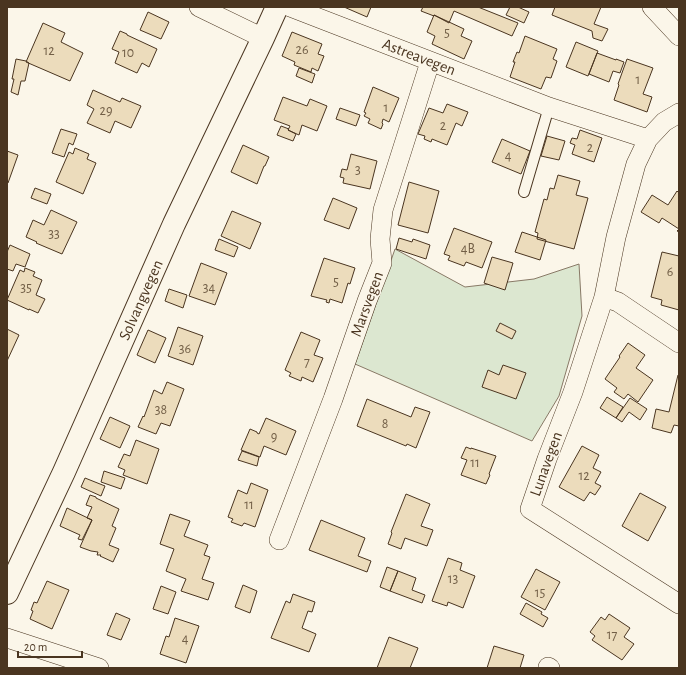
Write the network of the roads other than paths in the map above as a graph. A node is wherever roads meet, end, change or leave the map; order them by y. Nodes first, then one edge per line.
1 (199, 7) edge
2 (277, 7) edge
3 (290, 7) edge
4 (652, 7) edge
5 (679, 36) edge
6 (263, 38) junction
7 (430, 62) junction
8 (549, 107) junction
9 (679, 113) edge
10 (648, 139) junction
11 (524, 192) dead end
12 (604, 297) junction
13 (679, 343) edge
14 (279, 540) dead end
15 (7, 593) edge
16 (679, 604) edge
17 (7, 638) edge
18 (99, 668) edge

1 - 6 street
2 - 6 street, Solvangvegen
3 - 7 street, Astreavegen
4 - 5 street
6 - 15 street, Solvangvegen
7 - 8 street, Astreavegen
7 - 14 street, Marsvegen
8 - 10 street, Astreavegen
8 - 11 lane
9 - 10 street, Lunavegen
10 - 12 street, Lunavegen
12 - 13 street
12 - 16 street, Lunavegen
17 - 18 street

